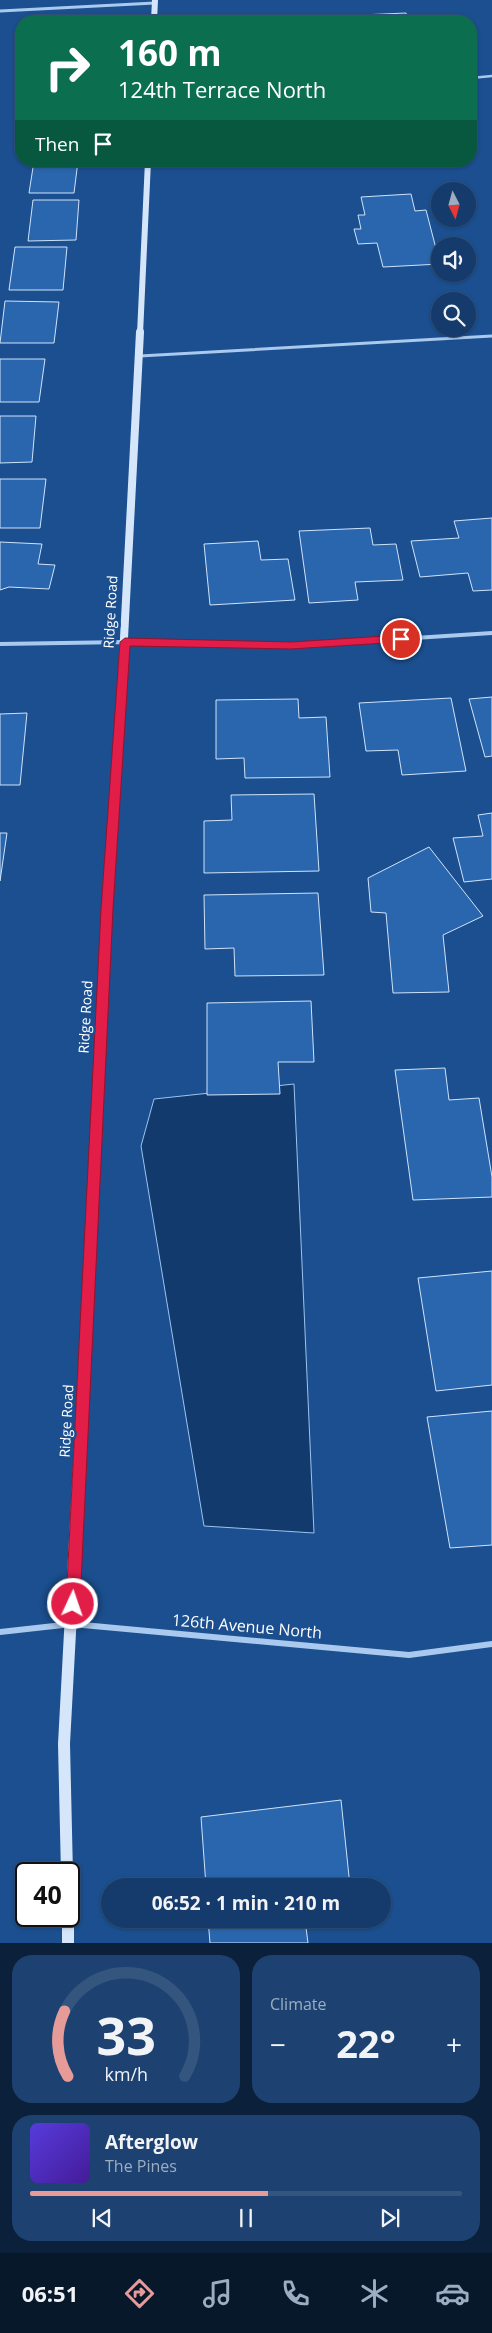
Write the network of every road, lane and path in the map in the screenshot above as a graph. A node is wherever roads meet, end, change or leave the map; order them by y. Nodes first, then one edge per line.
1 (155, 1) edge
2 (0, 11) edge
3 (154, 15) edge
4 (492, 76) edge
5 (477, 77) edge
6 (148, 167) edge
7 (492, 336) edge
8 (140, 356) junction
9 (492, 633) edge
10 (125, 642) junction
11 (0, 644) edge
12 (72, 1624) junction
13 (0, 1632) edge
14 (492, 1644) edge
15 (67, 1862) edge
16 (68, 1927) edge
17 (68, 1943) edge

1 - 2 street
1 - 3 street
4 - 5 lane
6 - 8 street, Ridge Road
7 - 8 lane
8 - 10 street, Ridge Road
9 - 10 street
10 - 11 street
10 - 12 street, Ridge Road
12 - 13 street, 126th Avenue North
12 - 14 street, 126th Avenue North
12 - 15 street, Ridge Road
16 - 17 street

